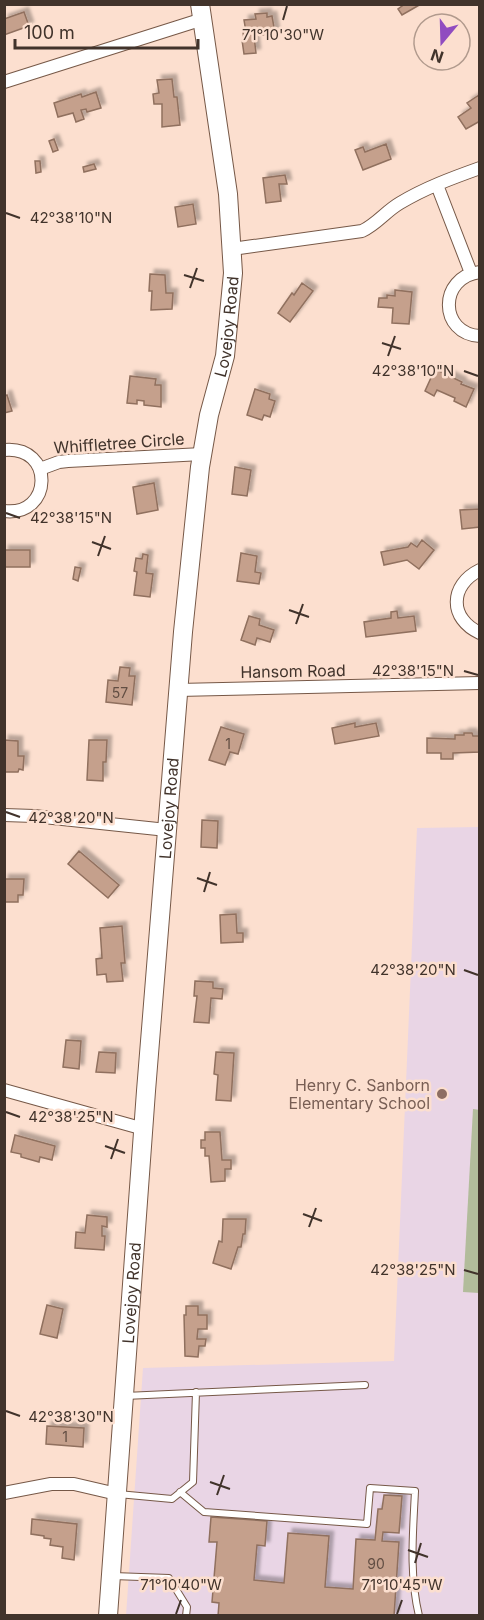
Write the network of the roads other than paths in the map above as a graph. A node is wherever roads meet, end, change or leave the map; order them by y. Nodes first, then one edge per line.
1 (202, 12) edge
2 (4, 82) edge
3 (480, 168) edge
4 (437, 185) junction
5 (232, 249) junction
6 (475, 272) edge
7 (480, 336) edge
8 (4, 450) edge
9 (202, 454) junction
10 (40, 469) junction
11 (4, 511) edge
12 (480, 570) edge
13 (480, 633) edge
14 (480, 683) edge
15 (178, 690) junction
16 (4, 815) edge
17 (167, 830) junction
18 (4, 1090) edge
19 (144, 1129) junction
20 (365, 1385) dead end
21 (196, 1392) junction
22 (124, 1396) junction
23 (180, 1492) junction
24 (4, 1493) edge
25 (117, 1494) junction
26 (111, 1575) junction
27 (108, 1616) edge
28 (186, 1616) edge
29 (420, 1616) edge

1 - 2 street
1 - 5 main road, Lovejoy Road
3 - 4 street
4 - 5 street
4 - 6 street
5 - 9 main road, Lovejoy Road
6 - 7 street
8 - 10 street, Whiffletree Circle
9 - 10 street, Whiffletree Circle
9 - 15 main road, Lovejoy Road
10 - 11 street, Whiffletree Circle
12 - 13 street
14 - 15 street, Hansom Road
15 - 17 main road, Lovejoy Road
16 - 17 street
17 - 19 main road, Lovejoy Road
18 - 19 street
19 - 22 main road, Lovejoy Road
20 - 21 lane
21 - 22 lane
21 - 23 lane
22 - 25 main road, Lovejoy Road
23 - 25 lane
23 - 29 lane
24 - 25 street
25 - 26 main road, Lovejoy Road
26 - 27 main road, Lovejoy Road
26 - 28 lane

